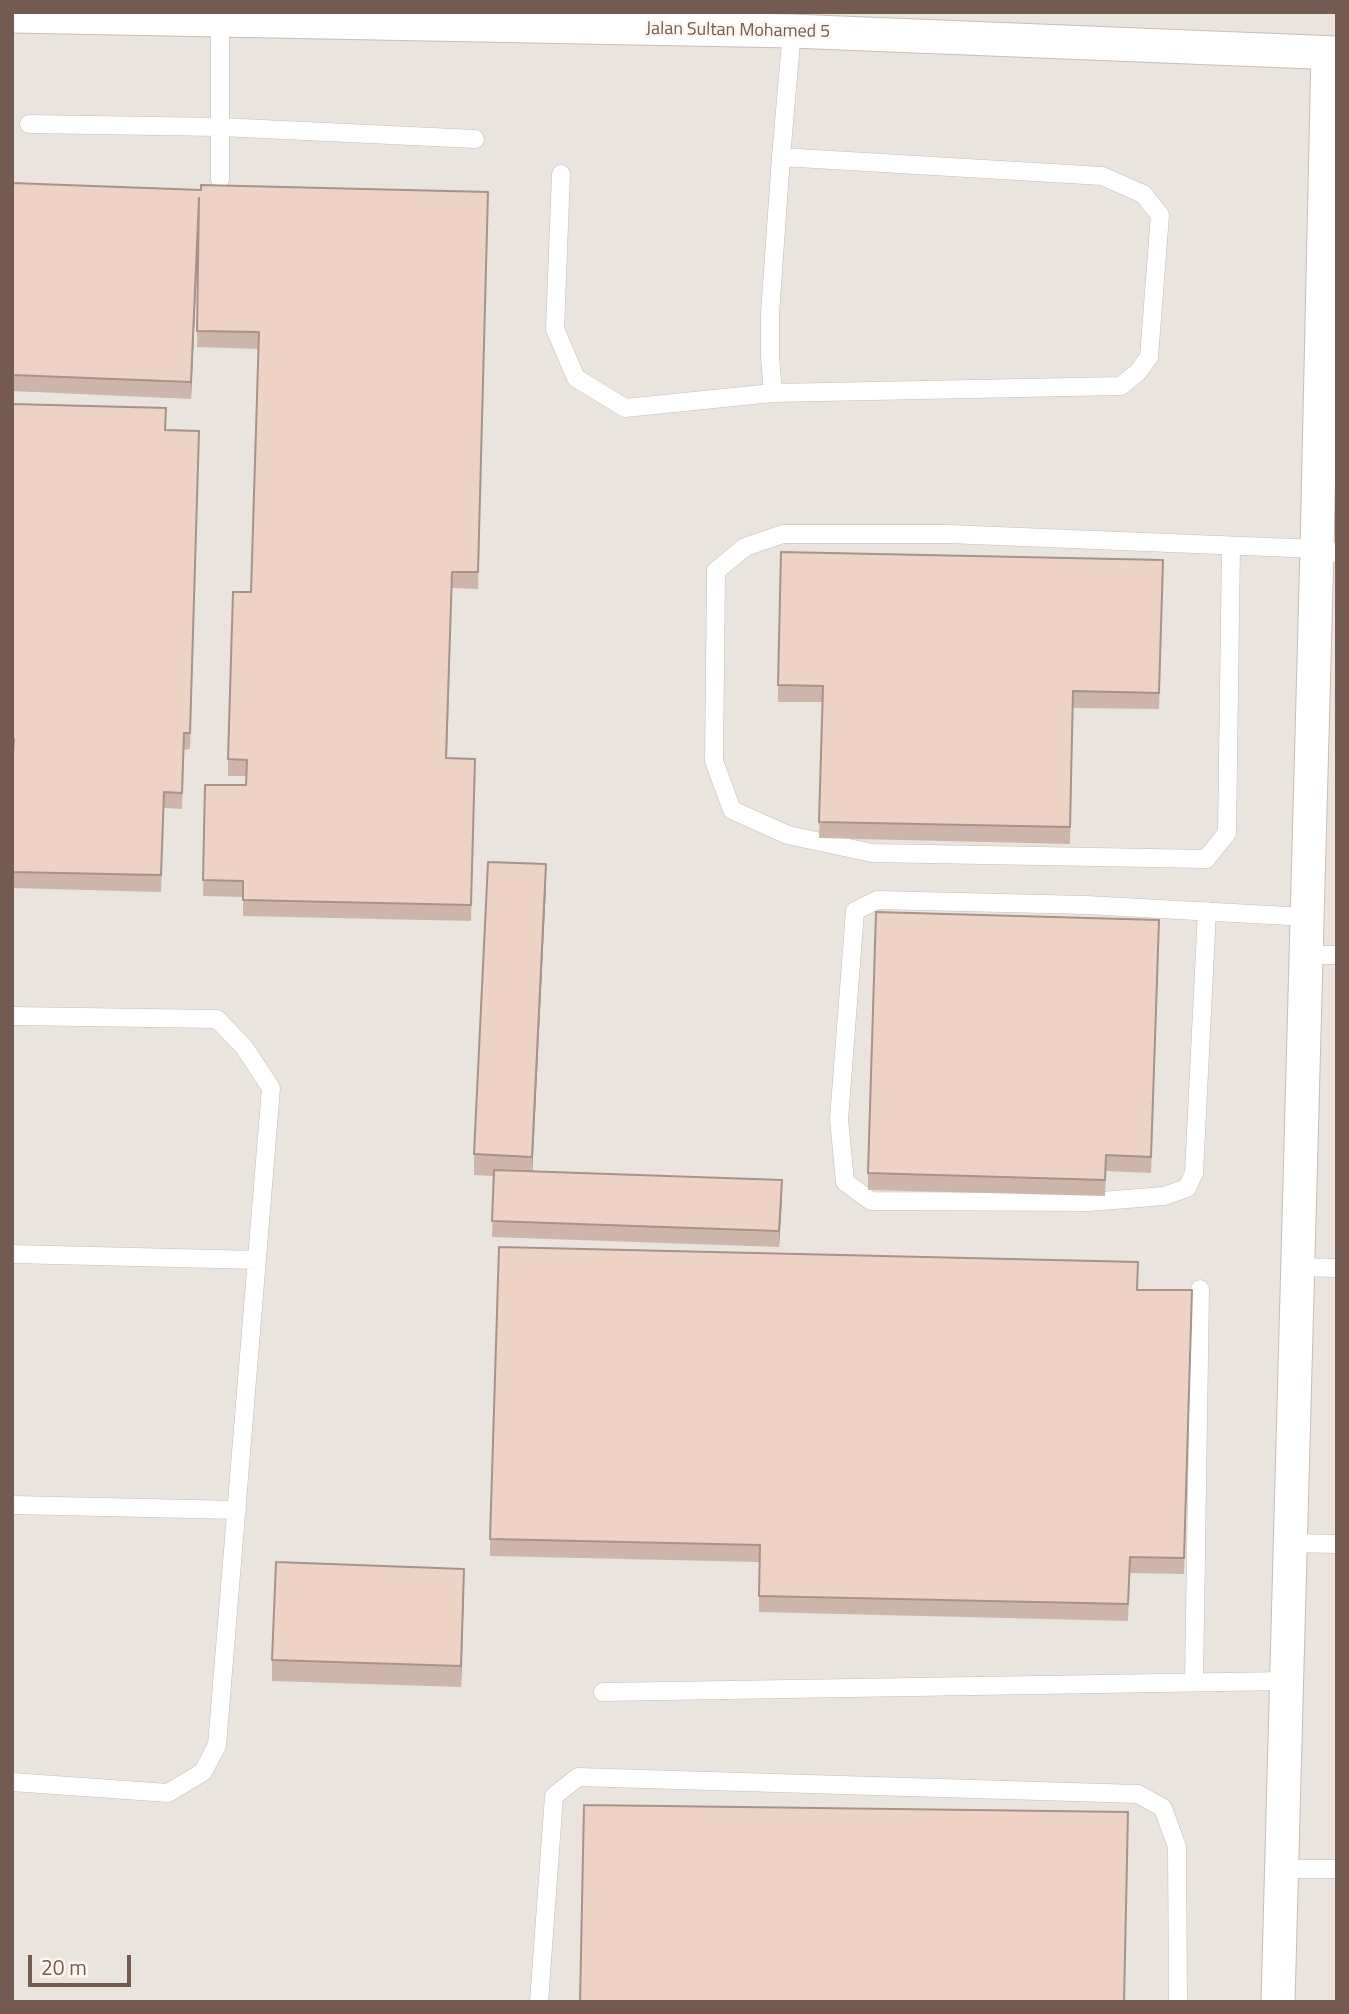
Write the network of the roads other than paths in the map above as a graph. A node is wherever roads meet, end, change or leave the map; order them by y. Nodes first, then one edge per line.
1 (12, 16) edge
2 (220, 21) junction
3 (729, 22) edge
4 (792, 31) junction
5 (1332, 53) edge
6 (29, 124) dead end
7 (220, 127) junction
8 (475, 139) dead end
9 (781, 157) junction
10 (561, 174) dead end
11 (220, 180) dead end
12 (774, 393) junction
13 (1231, 546) junction
14 (1327, 551) edge
15 (1207, 911) junction
16 (1307, 916) junction
17 (1322, 955) edge
18 (12, 1016) edge
19 (12, 1254) edge
20 (257, 1260) junction
21 (1297, 1267) junction
22 (1337, 1268) edge
23 (1200, 1289) dead end
24 (12, 1504) edge
25 (237, 1510) junction
26 (1290, 1544) junction
27 (1337, 1544) edge
28 (1286, 1681) junction
29 (1194, 1682) junction
30 (603, 1692) dead end
31 (12, 1782) edge
32 (1281, 1869) junction
33 (1337, 1869) edge
34 (539, 2002) edge
35 (1178, 2002) edge
36 (1278, 2002) edge

1 - 2 street, Jalan Sultan Mohamed 5
2 - 3 street, Jalan Sultan Mohamed 5
2 - 7 lane
3 - 4 street, Jalan Sultan Mohamed 5
4 - 5 street, Jalan Sultan Mohamed 5
4 - 9 lane
5 - 14 street
6 - 7 lane
7 - 8 lane
7 - 11 lane
9 - 12 lane
9 - 12 lane
10 - 12 lane
13 - 13 lane
13 - 14 lane
14 - 16 street
15 - 15 lane
15 - 16 lane
16 - 17 street
17 - 21 street
18 - 20 lane
19 - 20 lane
20 - 25 lane
21 - 22 lane
21 - 26 street
23 - 29 lane
24 - 25 lane
25 - 31 lane
26 - 27 lane
26 - 28 street
28 - 29 lane
28 - 32 street
29 - 30 lane
32 - 33 lane
32 - 36 street
34 - 35 lane

